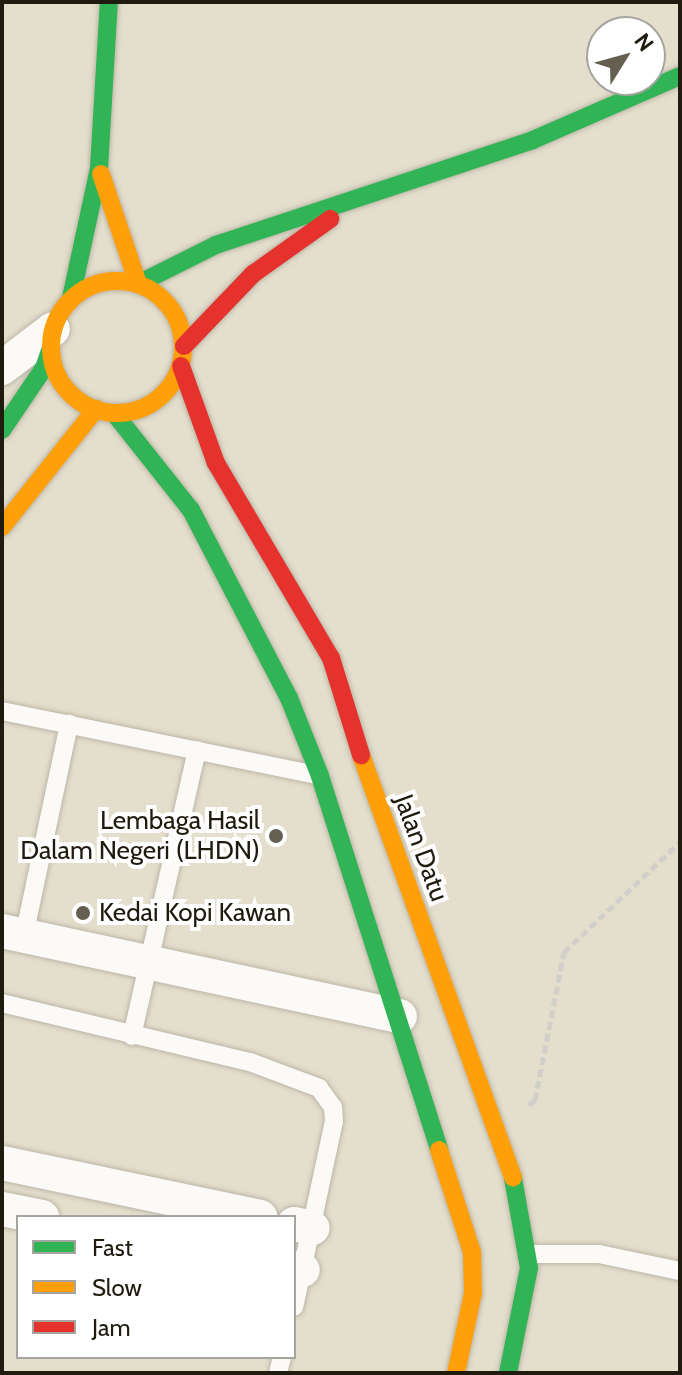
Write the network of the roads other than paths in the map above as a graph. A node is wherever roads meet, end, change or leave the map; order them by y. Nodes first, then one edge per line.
1 (109, 2) edge
2 (680, 76) edge
3 (99, 168) junction
4 (358, 199) junction
5 (138, 284) junction
6 (71, 298) junction
7 (52, 338) junction
8 (184, 346) junction
9 (181, 366) junction
10 (2, 368) edge
11 (105, 411) junction
12 (2, 430) edge
13 (2, 527) edge
14 (2, 711) edge
15 (69, 724) junction
16 (197, 750) junction
17 (343, 774) junction
18 (368, 845) junction
19 (13, 934) edge
20 (148, 963) junction
21 (2, 1003) edge
22 (400, 1016) junction
23 (132, 1036) junction
24 (2, 1163) edge
25 (2, 1209) edge
26 (32, 1215) edge
27 (250, 1215) edge
28 (303, 1226) edge
29 (528, 1254) junction
30 (298, 1269) edge
31 (680, 1271) edge
32 (456, 1373) edge
33 (508, 1373) edge

1 - 3 main road
2 - 4 main road
3 - 5 main road
3 - 6 main road
4 - 5 main road
4 - 8 main road
5 - 6 main road
5 - 8 main road
6 - 7 main road
7 - 10 street
7 - 11 main road
7 - 12 main road
8 - 9 main road
9 - 11 main road
9 - 17 main road, Jalan Datu
11 - 13 main road
11 - 17 main road, Jalan Datu
14 - 15 lane
15 - 16 lane
15 - 19 lane
16 - 17 lane
16 - 20 lane
17 - 18 main road, Jalan Datu
17 - 18 main road, Jalan Datu
18 - 22 main road, Jalan Datu
18 - 29 main road, Jalan Datu
19 - 20 street
20 - 22 street
20 - 23 lane
21 - 23 lane
22 - 32 main road, Jalan Datu
23 - 28 lane
24 - 27 street
25 - 26 street
28 - 30 lane
29 - 31 lane
29 - 33 main road, Jalan Datu

